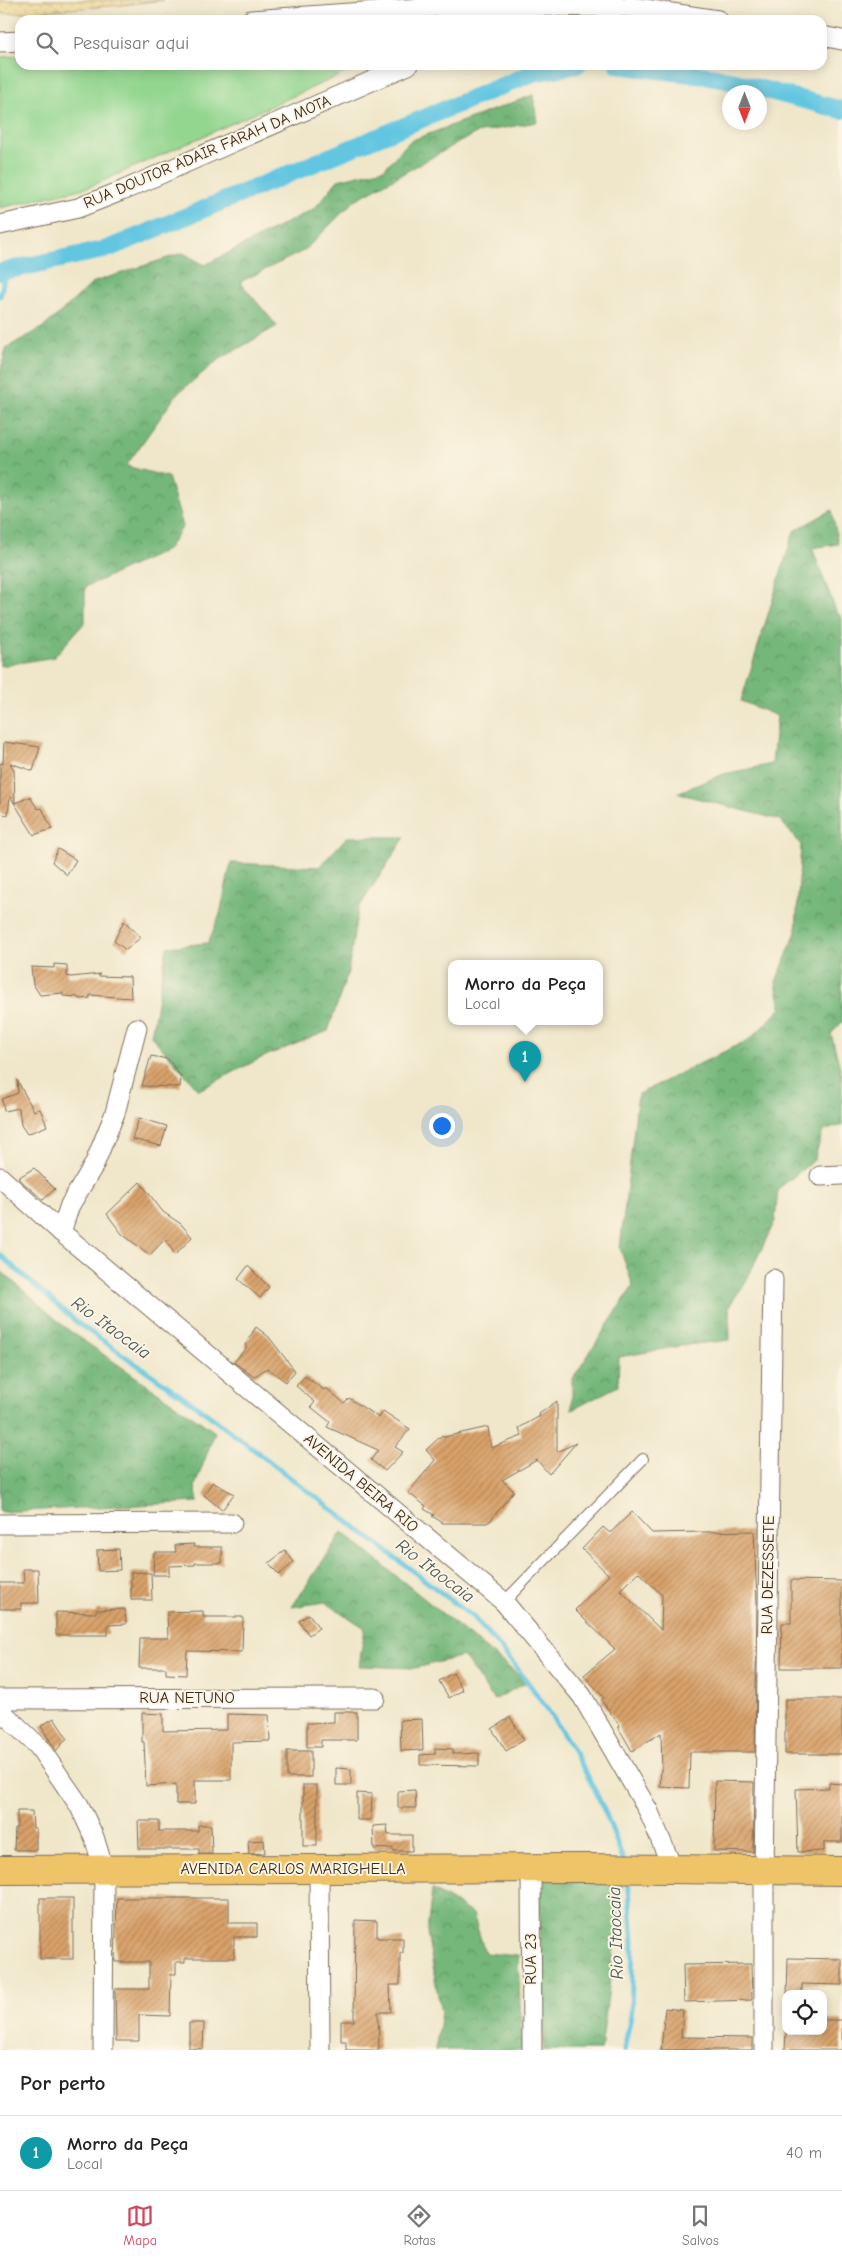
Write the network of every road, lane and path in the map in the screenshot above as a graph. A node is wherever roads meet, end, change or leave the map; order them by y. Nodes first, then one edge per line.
1 (540, 7) junction
2 (327, 15) edge
3 (523, 15) edge
4 (685, 15) edge
5 (827, 37) edge
6 (842, 40) edge
7 (15, 41) edge
8 (0, 42) edge
9 (396, 70) edge
10 (0, 225) edge
11 (137, 1028) dead end
12 (820, 1176) dead end
13 (842, 1176) edge
14 (0, 1177) edge
15 (61, 1232) junction
16 (773, 1279) dead end
17 (643, 1459) dead end
18 (232, 1523) dead end
19 (0, 1524) edge
20 (504, 1602) junction
21 (374, 1698) dead end
22 (0, 1699) edge
23 (0, 1710) edge
24 (319, 1868) junction
25 (531, 1868) junction
26 (663, 1869) junction
27 (0, 1870) edge
28 (104, 1870) junction
29 (764, 1870) junction
30 (842, 1871) edge
31 (103, 2050) edge
32 (320, 2050) edge
33 (532, 2050) edge
34 (764, 2050) edge

1 - 2 street
1 - 3 street
1 - 4 street
5 - 6 street
7 - 8 street
9 - 10 street, RUA DOUTOR ADAIR FARAH DA MOTA
11 - 15 street
12 - 13 street
14 - 15 street, AVENIDA BEIRA RIO
15 - 20 street, AVENIDA BEIRA RIO
16 - 29 street, RUA DEZESSETE
17 - 20 lane
18 - 19 street
20 - 26 street, AVENIDA BEIRA RIO
21 - 22 street, RUA NETUNO
23 - 28 street
24 - 25 main road, AVENIDA CARLOS MARIGHELLA
24 - 28 main road, AVENIDA CARLOS MARIGHELLA
24 - 32 street
25 - 26 main road, AVENIDA CARLOS MARIGHELLA
25 - 33 street, RUA 23
26 - 29 main road, AVENIDA CARLOS MARIGHELLA
27 - 28 main road, AVENIDA CARLOS MARIGHELLA
28 - 31 street
29 - 30 main road, AVENIDA CARLOS MARIGHELLA
29 - 34 street, RUA DEZESSETE

